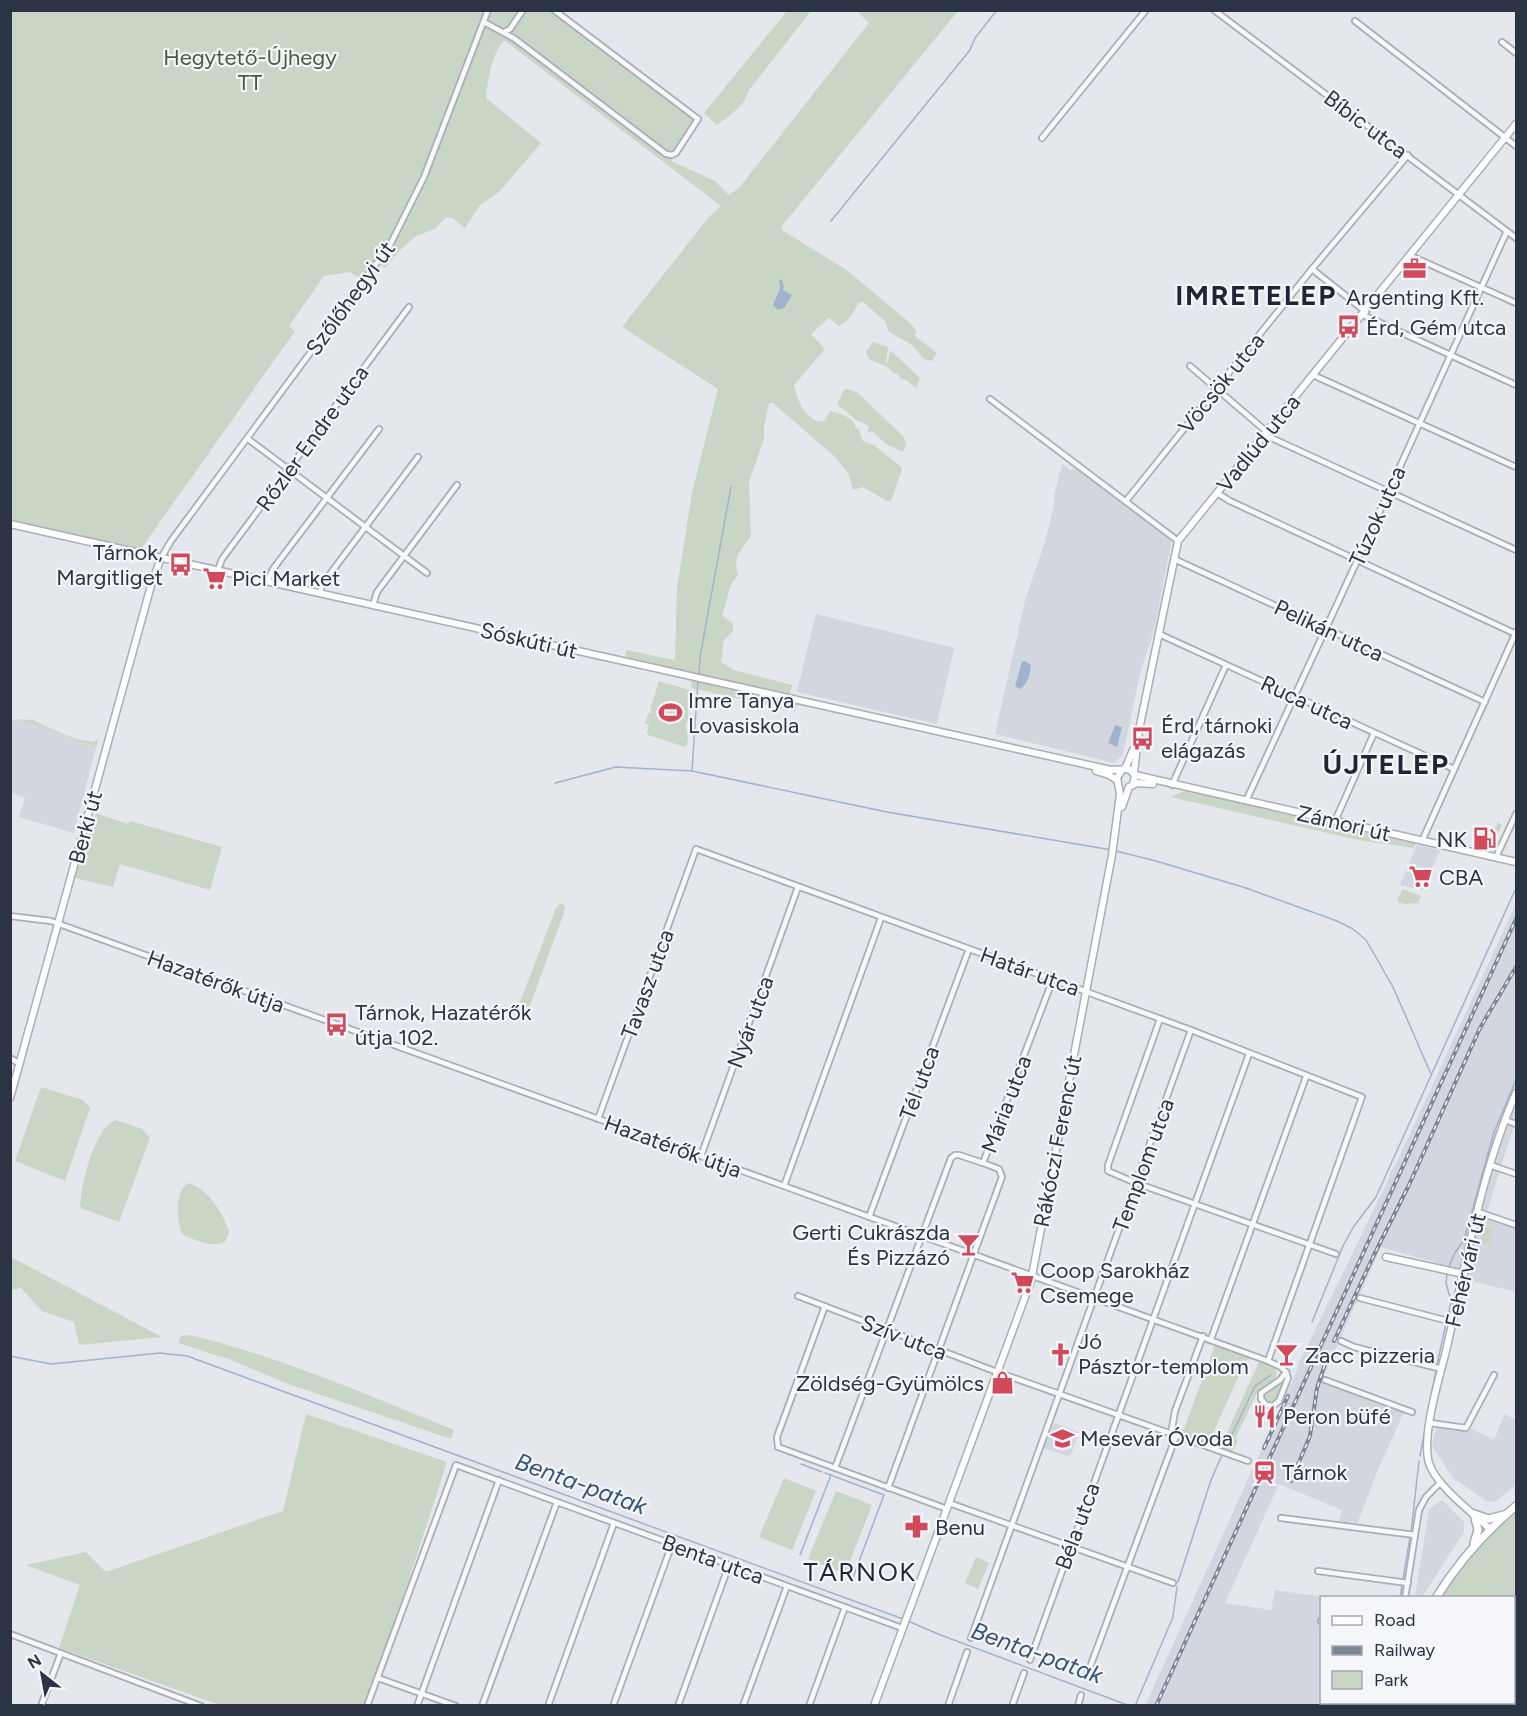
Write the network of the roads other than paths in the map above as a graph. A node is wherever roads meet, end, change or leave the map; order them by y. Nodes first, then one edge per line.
1 (489, 10) edge
2 (523, 10) edge
3 (554, 10) edge
4 (1146, 10) edge
5 (1214, 10) edge
6 (1355, 21) dead end
7 (484, 22) junction
8 (504, 32) junction
9 (1502, 42) dead end
10 (1516, 53) edge
11 (1516, 124) edge
12 (1042, 138) dead end
13 (1505, 138) junction
14 (1516, 146) edge
15 (1408, 155) junction
16 (1460, 195) junction
17 (1507, 231) junction
18 (1516, 238) edge
19 (1411, 256) junction
20 (1312, 269) junction
21 (1481, 287) junction
22 (1516, 303) edge
23 (409, 307) dead end
24 (1365, 313) junction
25 (1451, 355) junction
26 (1190, 366) dead end
27 (1313, 375) junction
28 (1516, 385) edge
29 (1217, 390) junction
30 (990, 399) dead end
31 (1419, 423) junction
32 (379, 429) dead end
33 (1266, 434) junction
34 (248, 439) junction
35 (418, 457) dead end
36 (1516, 467) edge
37 (289, 470) junction
38 (457, 485) dead end
39 (1389, 491) junction
40 (1217, 493) junction
41 (328, 498) junction
42 (1126, 501) junction
43 (10, 524) edge
44 (366, 526) junction
45 (1178, 541) junction
46 (1516, 550) edge
47 (405, 555) junction
48 (161, 558) junction
49 (1173, 559) junction
50 (1358, 559) junction
51 (218, 570) junction
52 (428, 573) dead end
53 (267, 582) junction
54 (320, 593) junction
55 (373, 605) junction
56 (1326, 628) junction
57 (1516, 633) edge
58 (1159, 634) junction
59 (1226, 665) junction
60 (1294, 696) junction
61 (1485, 702) junction
62 (1139, 730) junction
63 (1374, 733) junction
64 (1047, 756) junction
65 (1123, 769) junction
66 (1454, 769) junction
67 (1134, 774) junction
68 (1119, 782) junction
69 (1172, 785) junction
70 (1131, 786) junction
71 (1246, 801) junction
72 (1516, 814) edge
73 (1335, 821) junction
74 (1116, 827) junction
75 (1422, 841) junction
76 (696, 849) joint
77 (1496, 857) junction
78 (1516, 862) edge
79 (798, 887) junction
80 (10, 916) edge
81 (881, 918) junction
82 (58, 924) junction
83 (969, 949) junction
84 (1053, 979) junction
85 (1085, 992) junction
86 (1160, 1019) junction
87 (1191, 1030) junction
88 (1249, 1053) junction
89 (10, 1058) edge
90 (20, 1064) junction
91 (1306, 1077) junction
92 (1516, 1093) edge
93 (10, 1098) edge
94 (598, 1119) junction
95 (1505, 1120) junction
96 (1516, 1124) edge
97 (701, 1156) junction
98 (983, 1163) junction
99 (1490, 1165) junction
100 (1516, 1174) edge
101 (1136, 1183) junction
102 (784, 1186) junction
103 (1195, 1203) junction
104 (1478, 1212) junction
105 (869, 1217) junction
106 (1253, 1224) junction
107 (1516, 1225) edge
108 (922, 1236) junction
109 (1310, 1244) junction
110 (1336, 1254) dead end
111 (974, 1255) junction
112 (1386, 1257) dead end
113 (1464, 1274) junction
114 (1032, 1275) junction
115 (798, 1296) dead end
116 (1095, 1298) junction
117 (1360, 1298) dead end
118 (825, 1306) junction
119 (1154, 1318) junction
120 (1452, 1322) junction
121 (886, 1331) junction
122 (1203, 1336) junction
123 (1211, 1340) junction
124 (1341, 1341) dead end
125 (939, 1350) junction
126 (1268, 1361) junction
127 (1442, 1369) junction
128 (997, 1372) junction
129 (1286, 1372) junction
130 (1494, 1375) dead end
131 (1325, 1380) dead end
132 (1060, 1394) junction
133 (1412, 1412) dead end
134 (1118, 1415) junction
135 (1430, 1423) junction
136 (1173, 1435) junction
137 (1248, 1461) dead end
138 (835, 1468) junction
139 (500, 1480) junction
140 (1441, 1482) junction
141 (888, 1488) junction
142 (557, 1502) junction
143 (948, 1506) junction
144 (1516, 1506) edge
145 (1474, 1514) junction
146 (1506, 1515) junction
147 (1281, 1518) dead end
148 (614, 1523) junction
149 (1012, 1526) junction
150 (1490, 1529) junction
151 (1415, 1535) junction
152 (672, 1544) junction
153 (1473, 1546) junction
154 (1070, 1547) junction
155 (729, 1565) junction
156 (1127, 1567) junction
157 (1318, 1571) dead end
158 (1173, 1583) dead end
159 (1408, 1583) junction
160 (787, 1586) junction
161 (1405, 1596) edge
162 (1437, 1596) edge
163 (845, 1607) junction
164 (902, 1628) junction
165 (10, 1634) edge
166 (971, 1638) dead end
167 (967, 1652) dead end
168 (61, 1653) junction
169 (1030, 1660) dead end
170 (1024, 1673) dead end
171 (378, 1677) junction
172 (1086, 1678) dead end
173 (422, 1693) junction
174 (1081, 1695) dead end
175 (200, 1705) edge
176 (41, 1706) edge
177 (367, 1706) edge
178 (417, 1706) edge
179 (456, 1706) edge
180 (482, 1706) edge
181 (548, 1706) edge
182 (613, 1706) edge
183 (678, 1706) edge
184 (743, 1706) edge
185 (808, 1706) edge
186 (874, 1706) edge
187 (948, 1706) edge
188 (1012, 1706) edge
189 (1078, 1706) edge

1 - 7 street, Szőlőhegyi út
2 - 8 street
3 - 8 street
4 - 12 street
5 - 15 street, Bíbic utca
6 - 13 street
7 - 8 street
7 - 34 street, Szőlőhegyi út
9 - 10 street
11 - 13 street, Vadlúd utca
13 - 14 street
13 - 16 street, Vadlúd utca
15 - 16 street, Bíbic utca
15 - 20 street, Vöcsök utca
16 - 17 street, Bíbic utca
16 - 19 street, Vadlúd utca
17 - 18 street, Bíbic utca
17 - 21 street, Túzok utca
19 - 21 street
19 - 24 street, Vadlúd utca
20 - 24 street
20 - 29 street, Vöcsök utca
21 - 22 street
21 - 25 street, Túzok utca
23 - 37 street, Rőzler Endre utca
24 - 25 street
24 - 27 street, Vadlúd utca
25 - 28 street
25 - 31 street, Túzok utca
26 - 29 street
27 - 31 street
27 - 33 street, Vadlúd utca
29 - 33 street
29 - 42 street, Vöcsök utca
30 - 42 street
31 - 36 street
31 - 39 street, Túzok utca
32 - 41 street
33 - 39 street
33 - 40 street, Vadlúd utca
34 - 37 street
34 - 48 street, Szőlőhegyi út
35 - 44 street
37 - 41 street
37 - 51 street, Rőzler Endre utca
38 - 47 street
39 - 46 street
39 - 50 street, Túzok utca
40 - 45 street, Vadlúd utca
40 - 50 street
41 - 44 street
41 - 53 street
42 - 45 street
43 - 48 street, Sóskúti út
44 - 47 street
44 - 54 street
45 - 49 street, Vadlúd utca
47 - 52 street
47 - 55 street
48 - 51 street, Sóskúti út
48 - 82 street, Berki út
49 - 56 street, Pelikán utca
49 - 58 street, Vadlúd utca
50 - 56 street, Túzok utca
50 - 57 street
51 - 53 street, Sóskúti út
53 - 54 street, Sóskúti út
54 - 55 street, Sóskúti út
55 - 64 street, Sóskúti út
56 - 60 street, Túzok utca
56 - 61 street, Pelikán utca
57 - 61 street
58 - 59 street, Ruca utca
58 - 62 street, Vadlúd utca
59 - 60 street, Ruca utca
59 - 69 street
60 - 63 street, Ruca utca
60 - 71 street, Túzok utca
61 - 66 street
62 - 65 street, Vadlúd utca
62 - 67 street, Vadlúd utca
63 - 66 street, Ruca utca
63 - 73 street
64 - 65 street, Sóskúti út
64 - 68 street, Sóskúti út
65 - 67 street, Sóskúti út
65 - 68 street, Vadlúd utca
66 - 75 street
67 - 69 street, Zámori út
67 - 70 street, Vadlúd utca
68 - 70 street, Sóskúti út
68 - 74 street
69 - 70 street, Zámori út
69 - 71 street, Zámori út
70 - 74 street, Vadlúd utca
71 - 73 street, Zámori út
72 - 77 street
73 - 75 street, Zámori út
74 - 85 street, Rákóczi Ferenc út
75 - 77 street, Zámori út
76 - 79 street, Határ utca
76 - 94 street, Tavasz utca
77 - 78 street, Zámori út
79 - 81 street, Határ utca
79 - 97 street, Nyár utca
80 - 82 street, Hazatérők útja
81 - 83 street, Határ utca
81 - 102 street
82 - 90 street, Berki út
82 - 94 street, Hazatérők útja
83 - 84 street, Határ utca
83 - 105 street, Tél utca
84 - 85 street, Határ utca
84 - 98 street, Mária utca
85 - 86 street, Határ utca
85 - 114 street, Rákóczi Ferenc út
86 - 87 street, Határ utca
86 - 101 street
87 - 88 street, Határ utca
87 - 101 street, Templom utca
88 - 91 street, Határ utca
88 - 103 street, Béla utca
89 - 90 street
90 - 93 street, Berki út
91 - 106 street
91 - 109 street, Határ utca
92 - 95 street, Fehérvári út
94 - 97 street, Hazatérők útja
95 - 96 street
95 - 99 street, Fehérvári út
97 - 102 street, Hazatérők útja
98 - 108 street
98 - 111 street, Mária utca
99 - 100 street
99 - 104 street, Fehérvári út
101 - 103 street
101 - 116 street, Templom utca
102 - 105 street, Hazatérők útja
103 - 106 street
103 - 119 street, Béla utca
104 - 107 street
104 - 113 street, Fehérvári út
105 - 108 street, Hazatérők útja
106 - 109 street
106 - 123 street
108 - 111 street, Hazatérők útja
108 - 121 street
109 - 110 street
109 - 126 street
111 - 114 street, Hazatérők útja
111 - 125 street, Mária utca
112 - 113 street
113 - 120 street, Fehérvári út
114 - 116 street, Hazatérők útja
114 - 128 street, Rákóczi Ferenc út
115 - 118 street, Szív utca
116 - 119 street, Hazatérők útja
116 - 132 street, Templom utca
117 - 120 street
118 - 121 street, Szív utca
118 - 138 street
119 - 122 street, Hazatérők útja
119 - 134 street, Béla utca
120 - 127 street, Fehérvári út
121 - 125 street, Szív utca
121 - 138 street
122 - 123 street, Hazatérők útja
122 - 136 street
123 - 126 street, Hazatérők útja
124 - 127 street
125 - 128 street, Szív utca
125 - 141 street, Mária utca
126 - 129 street, Hazatérők útja
127 - 135 street, Fehérvári út
128 - 132 street, Szív utca
128 - 143 street, Rákóczi Ferenc út
129 - 129 street
130 - 135 street
131 - 133 street
132 - 134 street, Szív utca
132 - 149 street, Templom utca
134 - 136 street, Szív utca
134 - 154 street, Béla utca
135 - 140 street, Fehérvári út
136 - 137 street, Szív utca
136 - 156 street
138 - 141 street
139 - 142 street, Benta utca
139 - 171 street, Benta utca
139 - 173 street
140 - 145 street, Fehérvári út
140 - 151 street
141 - 143 street
142 - 148 street, Benta utca
142 - 180 street
143 - 149 street
143 - 164 street, Rákóczi Ferenc út
144 - 146 main road
145 - 146 main road
145 - 150 street, Fehérvári út
145 - 153 main road
146 - 150 main road
147 - 151 street
148 - 152 street, Benta utca
148 - 181 street
149 - 154 street
149 - 166 street, Templom utca
150 - 153 main road
151 - 159 street
152 - 155 street, Benta utca
152 - 182 street
153 - 162 main road
154 - 156 street
154 - 169 street, Béla utca
155 - 160 street, Benta utca
155 - 183 street
156 - 158 street
156 - 172 street
157 - 159 street
159 - 161 street
160 - 163 street, Benta utca
160 - 184 street
163 - 164 street, Benta utca
163 - 185 street
164 - 186 street, Rákóczi Ferenc út
165 - 168 street
167 - 187 street
168 - 175 street
168 - 176 street
170 - 188 street
171 - 173 street
171 - 177 street
173 - 178 street
173 - 179 street
174 - 189 street

